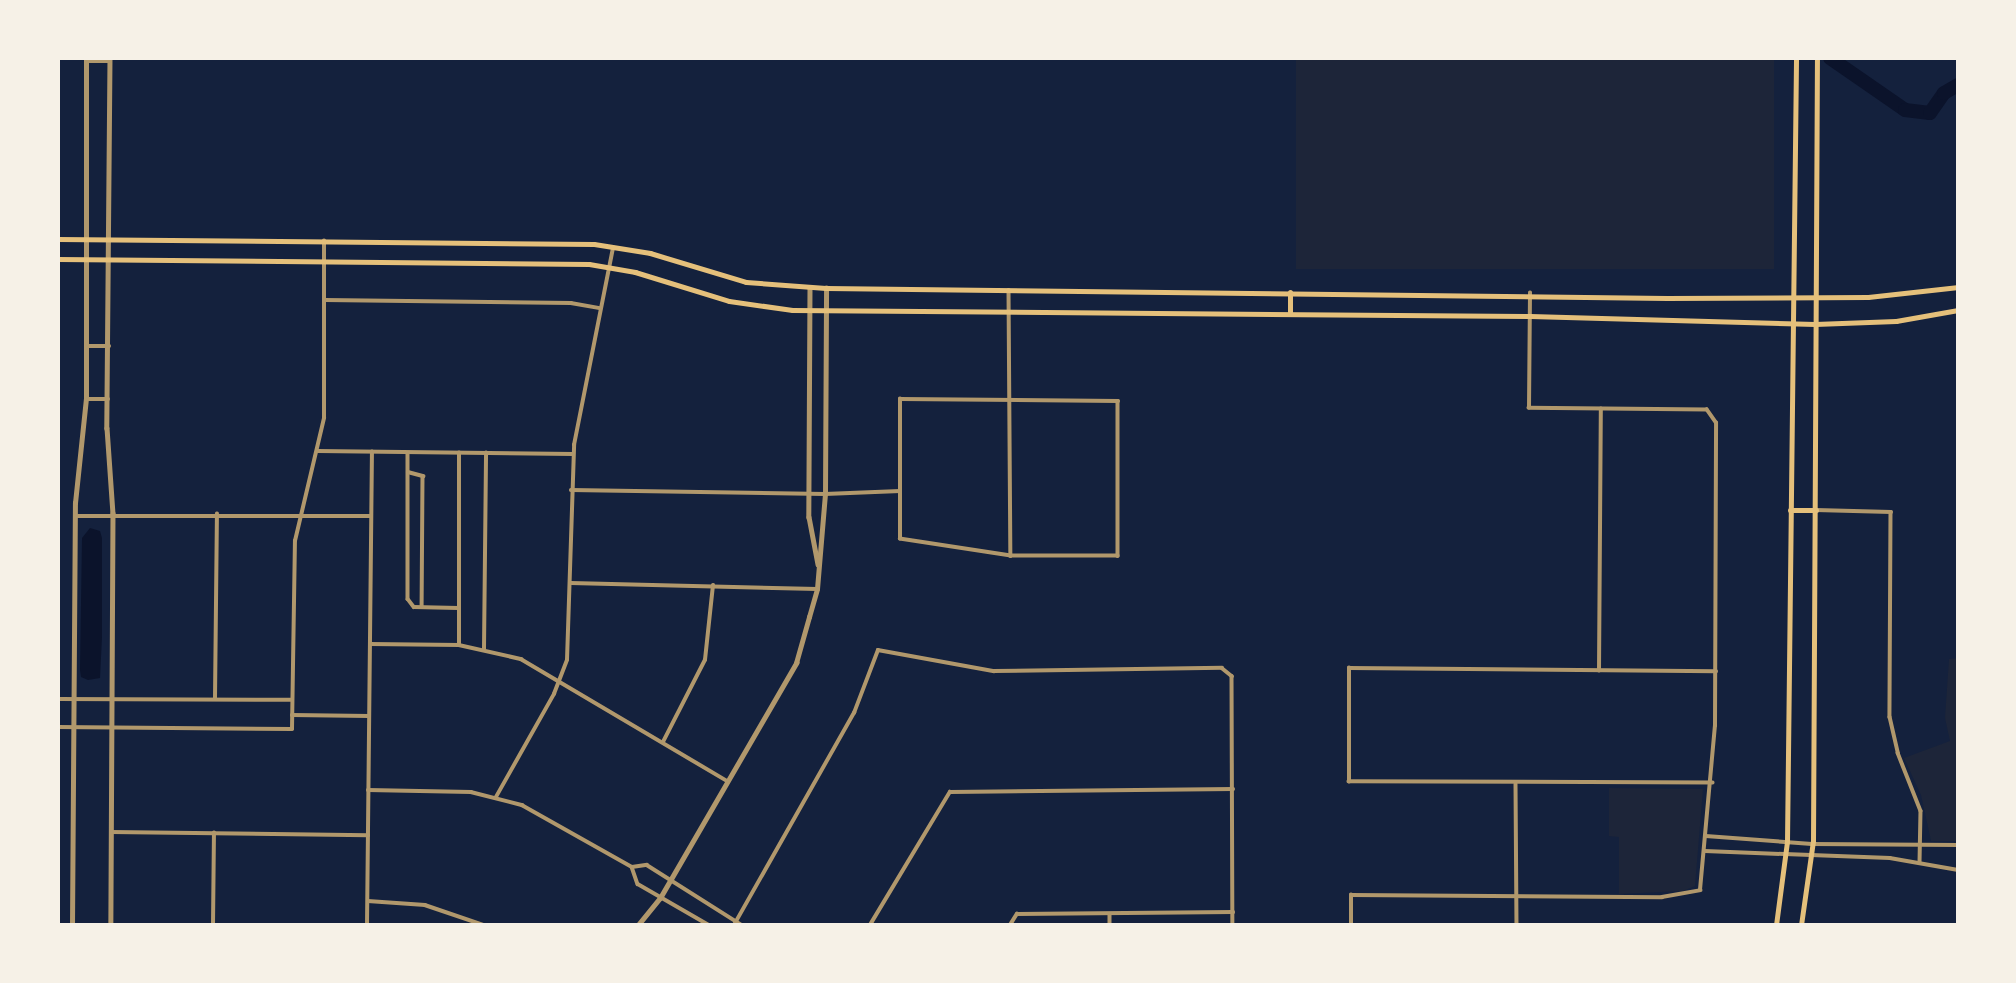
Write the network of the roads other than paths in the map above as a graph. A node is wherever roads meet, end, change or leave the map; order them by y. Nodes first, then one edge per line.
1 (1796, 58) edge
2 (1817, 58) edge
3 (86, 59) edge
4 (110, 60) edge
5 (58, 239) edge
6 (87, 239) junction
7 (109, 239) junction
8 (324, 241) junction
9 (613, 246) junction
10 (58, 259) edge
11 (87, 259) junction
12 (109, 260) junction
13 (324, 262) junction
14 (610, 267) junction
15 (810, 288) junction
16 (826, 288) junction
17 (1958, 288) edge
18 (1009, 290) junction
19 (1290, 292) junction
20 (1530, 293) junction
21 (1794, 298) junction
22 (1815, 298) junction
23 (325, 300) junction
24 (600, 308) junction
25 (810, 310) junction
26 (825, 310) junction
27 (1958, 310) edge
28 (1009, 312) junction
29 (1290, 314) junction
30 (1530, 316) junction
31 (1794, 324) junction
32 (1815, 324) junction
33 (86, 346) junction
34 (109, 346) junction
35 (86, 398) junction
36 (108, 398) junction
37 (1011, 400) junction
38 (1601, 409) junction
39 (318, 451) junction
40 (372, 452) junction
41 (408, 452) junction
42 (459, 453) junction
43 (486, 453) junction
44 (573, 454) junction
45 (408, 472) junction
46 (571, 490) junction
47 (900, 491) junction
48 (809, 494) junction
49 (825, 494) junction
50 (1790, 510) junction
51 (1816, 510) junction
52 (113, 513) junction
53 (217, 514) junction
54 (299, 515) junction
55 (76, 516) junction
56 (371, 516) junction
57 (1011, 556) junction
58 (819, 569) junction
59 (571, 583) junction
60 (713, 585) junction
61 (817, 589) junction
62 (422, 607) junction
63 (458, 608) junction
64 (370, 643) junction
65 (458, 645) junction
66 (484, 649) junction
67 (1599, 671) junction
68 (1716, 671) junction
69 (561, 680) junction
70 (58, 699) edge
71 (74, 699) junction
72 (113, 699) junction
73 (215, 699) junction
74 (292, 700) junction
75 (292, 715) junction
76 (369, 716) junction
77 (58, 727) edge
78 (74, 727) junction
79 (112, 727) junction
80 (663, 742) junction
81 (727, 781) junction
82 (1516, 783) junction
83 (1713, 783) junction
84 (1233, 789) junction
85 (369, 790) junction
86 (496, 797) junction
87 (111, 832) junction
88 (214, 833) junction
89 (368, 835) junction
90 (1706, 836) junction
91 (1787, 842) junction
92 (1812, 844) junction
93 (1922, 844) junction
94 (1958, 845) edge
95 (1705, 851) junction
96 (1787, 856) junction
97 (1811, 858) junction
98 (1920, 863) junction
99 (632, 867) junction
100 (1958, 870) edge
101 (671, 880) junction
102 (1517, 897) junction
103 (660, 898) junction
104 (367, 901) junction
105 (1233, 912) junction
106 (1110, 914) junction
107 (735, 923) edge
108 (72, 925) edge
109 (111, 925) edge
110 (213, 925) edge
111 (367, 925) edge
112 (484, 925) edge
113 (638, 925) edge
114 (709, 925) edge
115 (742, 925) edge
116 (870, 925) edge
117 (1010, 925) edge
118 (1110, 925) edge
119 (1233, 925) edge
120 (1351, 925) edge
121 (1517, 925) edge
122 (1776, 925) edge
123 (1801, 925) edge

1 - 21 main road
2 - 22 main road
3 - 4 street
3 - 6 street
4 - 7 street
5 - 6 main road
6 - 7 main road
6 - 11 street
7 - 8 main road
7 - 12 street
8 - 9 main road
8 - 13 street
9 - 14 street
9 - 15 main road
10 - 11 main road
11 - 12 main road
11 - 33 street
12 - 13 main road
12 - 34 street
13 - 14 main road
13 - 23 street
14 - 24 street
14 - 25 main road
15 - 16 main road
15 - 25 street
16 - 18 main road
16 - 26 street
17 - 22 main road
18 - 19 main road
18 - 28 street
19 - 20 main road
19 - 29 main road
20 - 21 main road
20 - 30 street
21 - 22 main road
21 - 31 main road
22 - 32 main road
23 - 24 street
23 - 39 street
24 - 44 street
25 - 26 main road
25 - 48 street
26 - 28 main road
26 - 49 street
27 - 32 main road
28 - 29 main road
28 - 37 street
29 - 30 main road
30 - 31 main road
30 - 38 street
31 - 32 main road
31 - 50 main road
32 - 51 main road
33 - 34 street
33 - 35 street
34 - 36 street
35 - 36 street
35 - 55 street
36 - 52 street
37 - 47 street
37 - 57 street
37 - 57 street
38 - 67 street
38 - 68 street
39 - 40 street
39 - 54 street
40 - 41 street
40 - 56 street
41 - 42 street
41 - 45 street
42 - 43 street
42 - 63 street
43 - 44 street
43 - 66 street
44 - 46 street
45 - 62 street
45 - 62 street
46 - 48 street
46 - 59 street
47 - 49 street
47 - 57 street
48 - 49 street
48 - 58 street
49 - 58 street
50 - 51 main road
50 - 91 main road
51 - 92 main road
51 - 93 street
52 - 53 street
52 - 55 street
52 - 72 street
53 - 54 street
53 - 73 street
54 - 56 street
54 - 74 street
55 - 71 street
56 - 64 street
58 - 61 street
59 - 60 street
59 - 69 street
60 - 61 street
60 - 80 street
61 - 81 street
62 - 63 street
63 - 65 street
64 - 65 street
64 - 76 street
65 - 66 street
66 - 69 street
67 - 68 street
67 - 82 street
68 - 83 street
69 - 80 street
69 - 86 street
70 - 71 street
71 - 72 street
71 - 78 street
72 - 73 street
72 - 79 street
73 - 74 street
74 - 75 street
75 - 76 street
75 - 79 street
76 - 85 street
77 - 78 street
78 - 79 street
78 - 108 street
79 - 87 street
80 - 81 street
81 - 101 street
82 - 83 street
82 - 102 street
83 - 90 street
84 - 105 street
84 - 107 street
84 - 116 street
85 - 86 street
85 - 89 street
86 - 99 street
87 - 88 street
87 - 109 street
88 - 89 street
88 - 110 street
89 - 104 street
90 - 91 street
90 - 95 street
91 - 92 street
91 - 96 main road
92 - 93 street
92 - 97 main road
93 - 94 street
93 - 98 street
95 - 96 street
95 - 102 street
96 - 97 street
96 - 122 main road
97 - 98 street
97 - 123 main road
98 - 100 street
99 - 101 street
99 - 103 street
101 - 103 street
101 - 107 street
102 - 120 street
102 - 121 street
103 - 113 street
103 - 114 street
104 - 111 street
104 - 112 street
105 - 106 street
105 - 119 street
106 - 117 street
106 - 118 street
107 - 115 street

